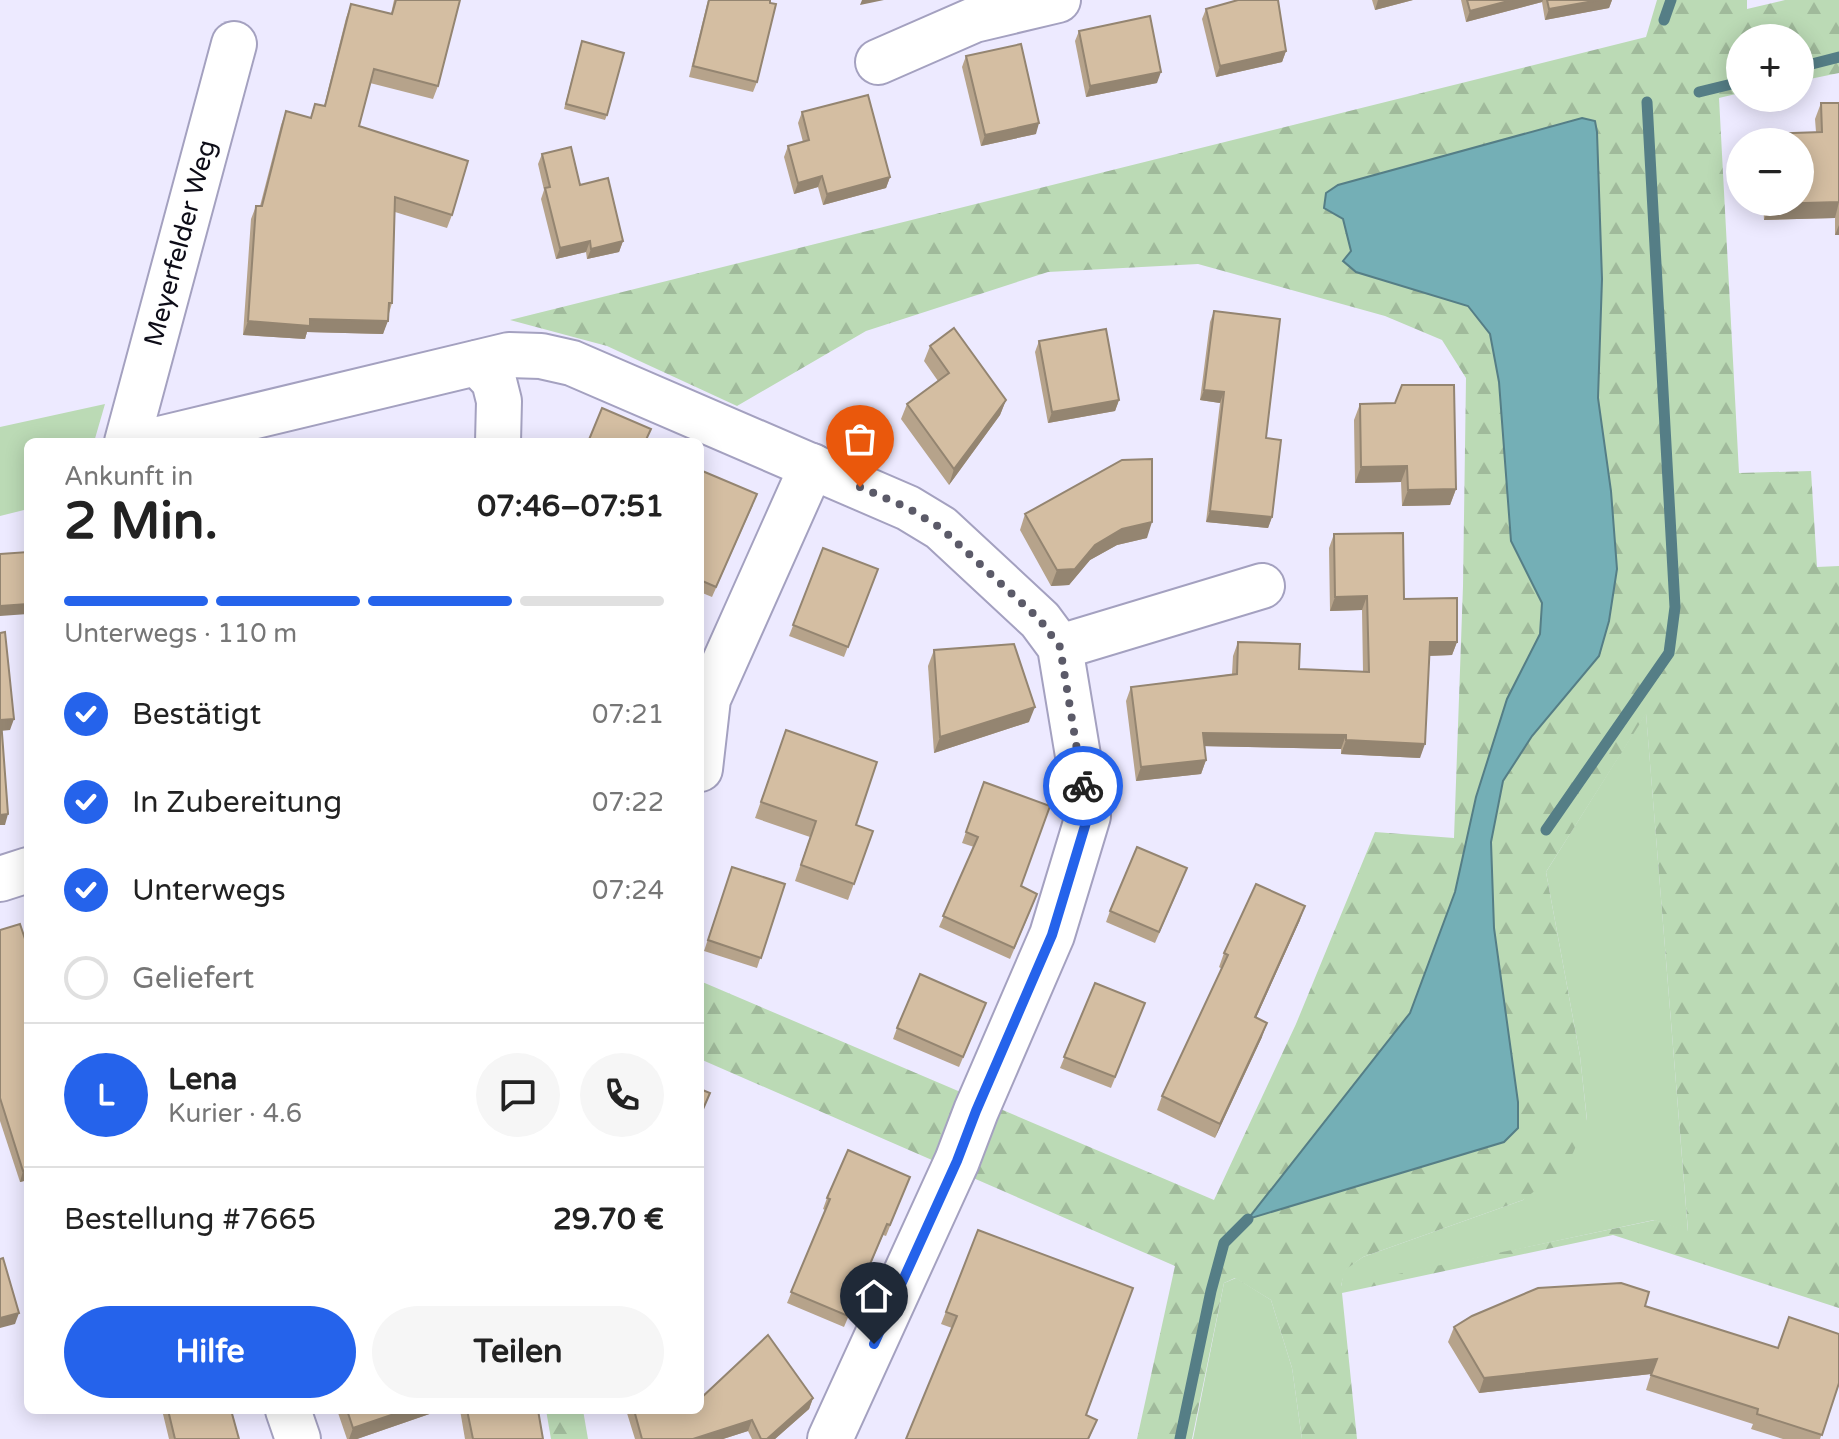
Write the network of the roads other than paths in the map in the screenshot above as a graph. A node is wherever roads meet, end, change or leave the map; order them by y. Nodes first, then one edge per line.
1 (1058, 0) edge
2 (234, 44) dead end
3 (878, 62) dead end
4 (477, 363) junction
5 (128, 438) edge
6 (164, 438) edge
7 (498, 438) edge
8 (812, 466) junction
9 (1262, 586) dead end
10 (1060, 647) junction
11 (704, 734) edge
12 (24, 871) edge
13 (0, 879) edge
14 (289, 1414) edge
15 (298, 1439) edge
16 (830, 1439) edge

1 - 3 street
2 - 5 street, Meyerfelder Weg
4 - 6 street
4 - 7 street
4 - 8 street
8 - 10 street
8 - 11 street
9 - 10 street
10 - 16 street
12 - 13 street
14 - 15 street

